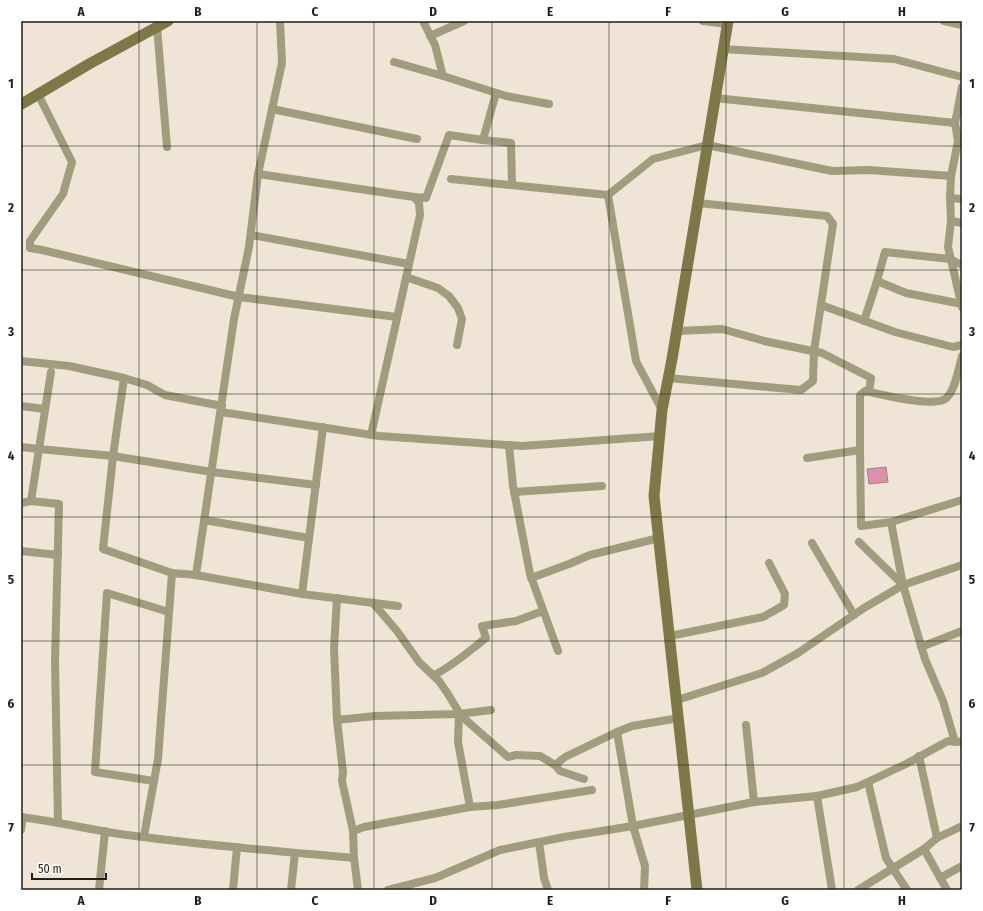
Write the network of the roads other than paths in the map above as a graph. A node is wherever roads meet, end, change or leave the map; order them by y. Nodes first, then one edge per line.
1 (168, 21) edge
2 (280, 21) edge
3 (423, 21) edge
4 (464, 21) edge
5 (703, 21) edge
6 (944, 21) edge
7 (727, 22) edge
8 (962, 25) edge
9 (157, 27) junction
10 (430, 36) junction
11 (723, 49) junction
12 (394, 62) dead end
13 (443, 76) junction
14 (962, 77) edge
15 (962, 87) edge
16 (496, 93) junction
17 (38, 94) junction
18 (715, 98) junction
19 (21, 104) edge
20 (549, 104) dead end
21 (272, 109) junction
22 (955, 123) junction
23 (417, 140) dead end
24 (483, 140) junction
25 (960, 141) edge
26 (707, 144) junction
27 (167, 147) dead end
28 (258, 174) junction
29 (951, 176) junction
30 (451, 179) dead end
31 (512, 186) junction
32 (608, 195) junction
33 (414, 197) junction
34 (950, 198) junction
35 (962, 199) edge
36 (698, 203) junction
37 (951, 221) junction
38 (962, 223) edge
39 (251, 235) junction
40 (950, 259) junction
41 (409, 264) junction
42 (962, 265) edge
43 (406, 277) junction
44 (877, 281) junction
45 (239, 297) junction
46 (820, 305) junction
47 (962, 305) edge
48 (397, 317) junction
49 (864, 321) junction
50 (677, 331) junction
51 (456, 345) dead end
52 (962, 345) edge
53 (814, 351) junction
54 (962, 356) edge
55 (21, 361) edge
56 (51, 372) dead end
57 (124, 378) junction
58 (668, 378) junction
59 (869, 392) junction
60 (21, 406) edge
61 (45, 409) junction
62 (221, 409) junction
63 (662, 410) junction
64 (323, 428) junction
65 (371, 435) junction
66 (660, 436) junction
67 (509, 445) junction
68 (21, 447) edge
69 (39, 449) junction
70 (860, 450) junction
71 (114, 456) junction
72 (807, 458) dead end
73 (212, 472) junction
74 (316, 486) junction
75 (602, 486) dead end
76 (514, 492) junction
77 (962, 500) edge
78 (31, 501) junction
79 (21, 503) edge
80 (204, 520) junction
81 (891, 522) junction
82 (309, 538) junction
83 (659, 538) junction
84 (859, 542) dead end
85 (812, 543) dead end
86 (21, 551) edge
87 (58, 555) junction
88 (769, 563) dead end
89 (962, 565) edge
90 (172, 573) junction
91 (196, 575) junction
92 (531, 578) junction
93 (903, 585) junction
94 (302, 594) junction
95 (337, 598) junction
96 (373, 603) junction
97 (398, 606) dead end
98 (544, 611) junction
99 (169, 612) junction
100 (854, 615) junction
101 (962, 631) edge
102 (670, 636) junction
103 (921, 647) junction
104 (558, 651) dead end
105 (434, 675) junction
106 (677, 700) junction
107 (491, 710) dead end
108 (459, 714) junction
109 (679, 718) junction
110 (337, 720) junction
111 (746, 725) dead end
112 (617, 732) junction
113 (959, 742) edge
114 (919, 756) junction
115 (555, 766) junction
116 (584, 779) dead end
117 (154, 781) junction
118 (868, 782) junction
119 (592, 790) dead end
120 (817, 796) junction
121 (754, 802) junction
122 (470, 807) junction
123 (690, 814) junction
124 (22, 817) edge
125 (58, 822) junction
126 (632, 826) junction
127 (962, 826) edge
128 (21, 830) edge
129 (105, 831) junction
130 (353, 831) junction
131 (144, 836) junction
132 (937, 838) junction
133 (538, 842) junction
134 (237, 847) junction
135 (924, 849) junction
136 (295, 853) junction
137 (354, 858) junction
138 (962, 866) edge
139 (893, 868) junction
140 (940, 878) junction
141 (99, 890) edge
142 (233, 890) edge
143 (291, 890) edge
144 (358, 890) edge
145 (388, 890) edge
146 (548, 890) edge
147 (644, 890) edge
148 (697, 890) edge
149 (832, 890) edge
150 (858, 890) edge
151 (907, 890) edge
152 (947, 890) edge

1 - 9 street
2 - 21 street
3 - 10 street
4 - 10 street
5 - 7 street
6 - 8 street
7 - 11 street
9 - 17 street
9 - 27 street
10 - 13 street
11 - 14 street
11 - 18 street
12 - 13 street
13 - 16 street
15 - 22 street
16 - 20 street
16 - 24 street
17 - 19 street
17 - 45 street
18 - 22 street
18 - 26 street
21 - 23 street
21 - 28 street
22 - 25 street
24 - 31 street
24 - 33 street
25 - 29 street
26 - 29 street
26 - 32 street
26 - 36 street
28 - 33 street
28 - 39 street
29 - 34 street
30 - 31 street
31 - 32 street
32 - 63 street
33 - 41 street
34 - 35 street
34 - 37 street
36 - 46 street
36 - 50 street
37 - 38 street
37 - 40 street
39 - 41 street
39 - 45 street
40 - 42 street
40 - 44 street
40 - 47 street
41 - 43 street
43 - 48 street
43 - 51 street
44 - 47 street
44 - 49 street
45 - 48 street
45 - 62 street
46 - 49 street
46 - 53 street
48 - 65 street
49 - 52 street
50 - 53 street
50 - 58 street
53 - 58 street
53 - 59 street
54 - 59 street
55 - 57 street
56 - 61 street
57 - 62 street
57 - 71 street
58 - 63 street
59 - 70 street
60 - 61 street
61 - 69 street
62 - 64 street
62 - 73 street
63 - 66 street
64 - 65 street
64 - 74 street
65 - 67 street
66 - 67 street
66 - 83 street
67 - 76 street
68 - 69 street
69 - 71 street
69 - 78 street
70 - 72 street
70 - 81 street
71 - 73 street
71 - 90 street
73 - 74 street
73 - 80 street
74 - 82 street
75 - 76 street
76 - 92 street
77 - 81 street
78 - 79 street
78 - 87 street
80 - 82 street
80 - 91 street
81 - 93 street
82 - 94 street
83 - 92 street
83 - 102 street
84 - 93 street
85 - 100 street
86 - 87 street
87 - 125 street
88 - 102 street
89 - 93 street
90 - 91 street
90 - 99 street
91 - 94 street
92 - 98 street
93 - 100 street
93 - 103 street
94 - 95 street
95 - 96 street
95 - 110 street
96 - 97 street
96 - 105 street
98 - 104 street
98 - 105 street
99 - 117 street
99 - 117 street
100 - 106 street
101 - 103 street
102 - 106 street
103 - 113 street
105 - 108 street
106 - 109 street
107 - 108 street
108 - 110 street
108 - 115 street
108 - 122 street
109 - 112 street
109 - 123 street
110 - 130 street
111 - 121 street
112 - 115 street
112 - 126 street
113 - 114 street
114 - 118 street
114 - 132 street
115 - 116 street
117 - 131 street
118 - 120 street
118 - 139 street
119 - 122 street
120 - 121 street
120 - 149 street
121 - 123 street
122 - 130 street
123 - 126 street
123 - 148 street
124 - 125 street
124 - 128 street
125 - 129 street
126 - 133 street
126 - 147 street
127 - 132 street
129 - 131 street
129 - 141 street
130 - 137 street
131 - 134 street
132 - 135 street
133 - 145 street
133 - 146 street
134 - 136 street
134 - 142 street
135 - 139 street
135 - 140 street
136 - 137 street
136 - 143 street
137 - 144 street
138 - 140 street
139 - 150 street
139 - 151 street
140 - 152 street

